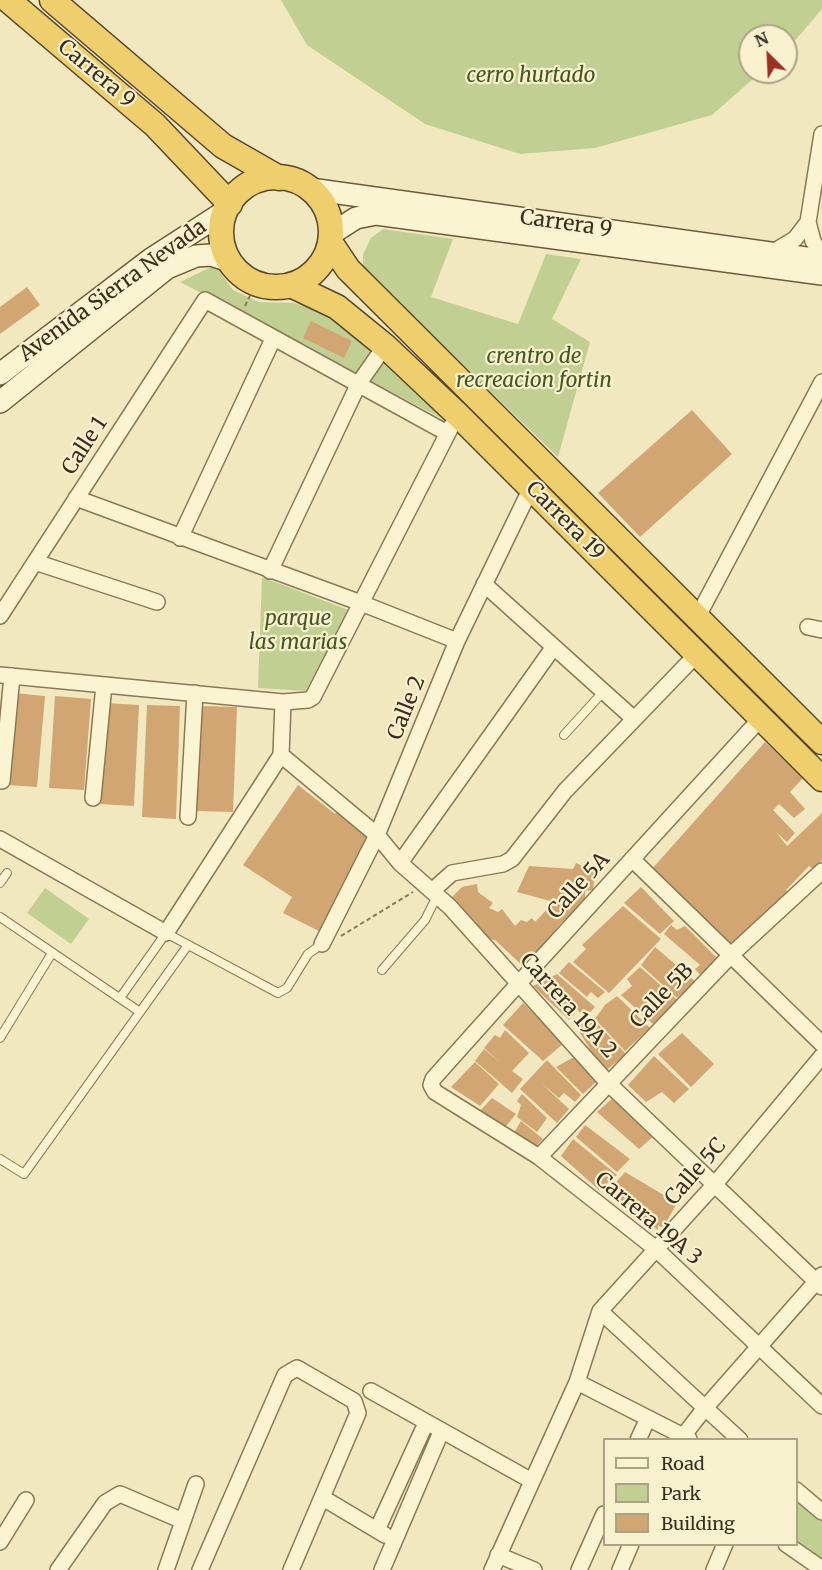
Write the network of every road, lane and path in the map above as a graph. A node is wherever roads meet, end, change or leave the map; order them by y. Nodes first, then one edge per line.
1 (8, 0) edge
2 (51, 0) edge
3 (822, 134) edge
4 (279, 178) junction
5 (310, 189) junction
6 (228, 207) junction
7 (808, 222) junction
8 (331, 238) junction
9 (775, 251) junction
10 (822, 258) edge
11 (230, 261) junction
12 (822, 273) edge
13 (256, 284) junction
14 (291, 285) junction
15 (238, 319) junction
16 (273, 339) junction
17 (385, 346) junction
18 (0, 374) edge
19 (822, 382) edge
20 (359, 383) junction
21 (0, 402) edge
22 (452, 424) junction
23 (531, 488) junction
24 (76, 498) junction
25 (180, 538) junction
26 (35, 562) junction
27 (270, 571) junction
28 (484, 585) junction
29 (157, 602) dead end
30 (361, 603) junction
31 (0, 616) edge
32 (698, 616) junction
33 (456, 641) junction
34 (553, 648) junction
35 (697, 654) junction
36 (6, 675) edge
37 (104, 685) junction
38 (603, 692) junction
39 (195, 693) junction
40 (283, 702) junction
41 (633, 718) junction
42 (761, 718) junction
43 (564, 735) dead end
44 (822, 742) edge
45 (281, 755) junction
46 (822, 779) edge
47 (2, 781) dead end
48 (93, 798) dead end
49 (188, 817) dead end
50 (377, 835) junction
51 (0, 839) edge
52 (632, 859) junction
53 (400, 862) junction
54 (822, 871) edge
55 (7, 873) dead end
56 (0, 883) edge
57 (431, 891) junction
58 (0, 917) edge
59 (166, 933) junction
60 (322, 944) junction
61 (188, 945) junction
62 (52, 953) junction
63 (731, 956) junction
64 (382, 970) dead end
65 (519, 983) junction
66 (120, 998) junction
67 (140, 1012) junction
68 (0, 1038) edge
69 (822, 1044) edge
70 (822, 1056) edge
71 (608, 1083) junction
72 (431, 1085) joint
73 (539, 1156) junction
74 (0, 1159) edge
75 (714, 1184) junction
76 (656, 1249) junction
77 (820, 1281) edge
78 (600, 1311) junction
79 (758, 1347) junction
80 (577, 1382) junction
81 (371, 1392) dead end
82 (822, 1406) edge
83 (705, 1408) junction
84 (648, 1418) junction
85 (426, 1423) junction
86 (441, 1432) junction
87 (640, 1438) edge
88 (684, 1438) edge
89 (738, 1438) edge
90 (532, 1481) junction
91 (196, 1484) dead end
92 (798, 1492) edge
93 (323, 1498) junction
94 (26, 1500) dead end
95 (822, 1512) edge
96 (603, 1516) edge
97 (183, 1521) junction
98 (377, 1530) junction
99 (394, 1540) junction
100 (0, 1542) edge
101 (631, 1546) edge
102 (725, 1546) edge
103 (788, 1546) edge
104 (498, 1555) junction
105 (822, 1569) edge
106 (57, 1570) edge
107 (166, 1570) edge
108 (200, 1570) edge
109 (291, 1570) edge
110 (382, 1570) edge
111 (492, 1570) edge
112 (534, 1570) edge
113 (579, 1570) edge
114 (620, 1570) edge
115 (714, 1570) edge

1 - 6 highway, Carrera 9
2 - 4 highway, Carrera 9
3 - 7 street
4 - 5 highway
4 - 6 highway
5 - 8 highway
5 - 9 main road, Carrera 9
6 - 11 highway
6 - 18 main road, Avenida Sierra Nevada
7 - 9 street
7 - 10 street
8 - 12 main road, Carrera 9
8 - 14 highway
8 - 32 highway, Carrera 19
9 - 10 main road, Carrera 9
11 - 13 highway
11 - 21 main road, Avenida Sierra Nevada
13 - 14 highway
13 - 15 path
14 - 17 highway, Carrera 19
15 - 16 street
15 - 24 street, Calle 1
16 - 20 street
16 - 25 street
17 - 20 street
17 - 22 highway, Carrera 19
19 - 32 street
20 - 22 street
20 - 27 street
22 - 23 highway, Carrera 19
22 - 30 street
23 - 28 street, Calle 2
23 - 35 highway, Carrera 19
24 - 25 street
24 - 26 street, Calle 1
25 - 27 street
26 - 29 street
26 - 31 street, Calle 1
27 - 30 street
28 - 33 street, Calle 2
28 - 34 street
30 - 33 street
30 - 40 street
32 - 44 highway, Carrera 19
33 - 50 street, Calle 2
34 - 38 street
34 - 53 street
35 - 41 street
35 - 42 highway, Carrera 19
36 - 37 street
36 - 47 street
37 - 39 street
37 - 48 street
38 - 41 street
38 - 43 lane
39 - 40 street
39 - 49 street
40 - 45 street
41 - 57 street
42 - 46 highway, Carrera 19
42 - 52 street, Calle 5A
45 - 50 street, Carrera 19A 2
45 - 59 street
50 - 53 street, Carrera 19A 2
50 - 60 street, Calle 2
51 - 59 street
52 - 63 street
52 - 65 street, Calle 5A
53 - 57 street, Carrera 19A 2
54 - 63 street, Calle 5B
55 - 56 lane
57 - 60 path
57 - 64 lane
57 - 65 street, Carrera 19A 2
58 - 62 lane
59 - 61 lane
59 - 66 lane
60 - 61 lane
61 - 67 lane
62 - 66 lane
62 - 68 lane
63 - 69 street
63 - 71 street, Calle 5B
65 - 71 street, Carrera 19A 2
65 - 72 street, Calle 5A
66 - 67 lane
67 - 74 lane
70 - 75 street, Calle 5C
71 - 73 street, Calle 5B
71 - 75 street, Carrera 19A 2
72 - 73 street, Carrera 19A 3
73 - 76 street, Carrera 19A 3
75 - 76 street, Calle 5C
75 - 77 street, Carrera 19A 2
76 - 78 street, Calle 5C
76 - 79 street, Carrera 19A 3
77 - 79 street
78 - 80 street, Calle 5C
78 - 83 street
79 - 82 street, Carrera 19A 3
79 - 83 street
80 - 84 street
80 - 90 street, Calle 5C
81 - 85 street
83 - 88 street
83 - 89 street
84 - 87 street
84 - 88 street
85 - 86 street
85 - 98 street
86 - 90 street
86 - 99 street
90 - 104 street, Calle 5C
91 - 97 street
92 - 95 street
93 - 98 street
93 - 108 street
93 - 109 street
94 - 100 street
96 - 113 street
97 - 106 street
97 - 107 street
98 - 99 street
99 - 110 street
101 - 114 street
102 - 115 street
103 - 105 street
104 - 111 street, Calle 5C
104 - 112 street

